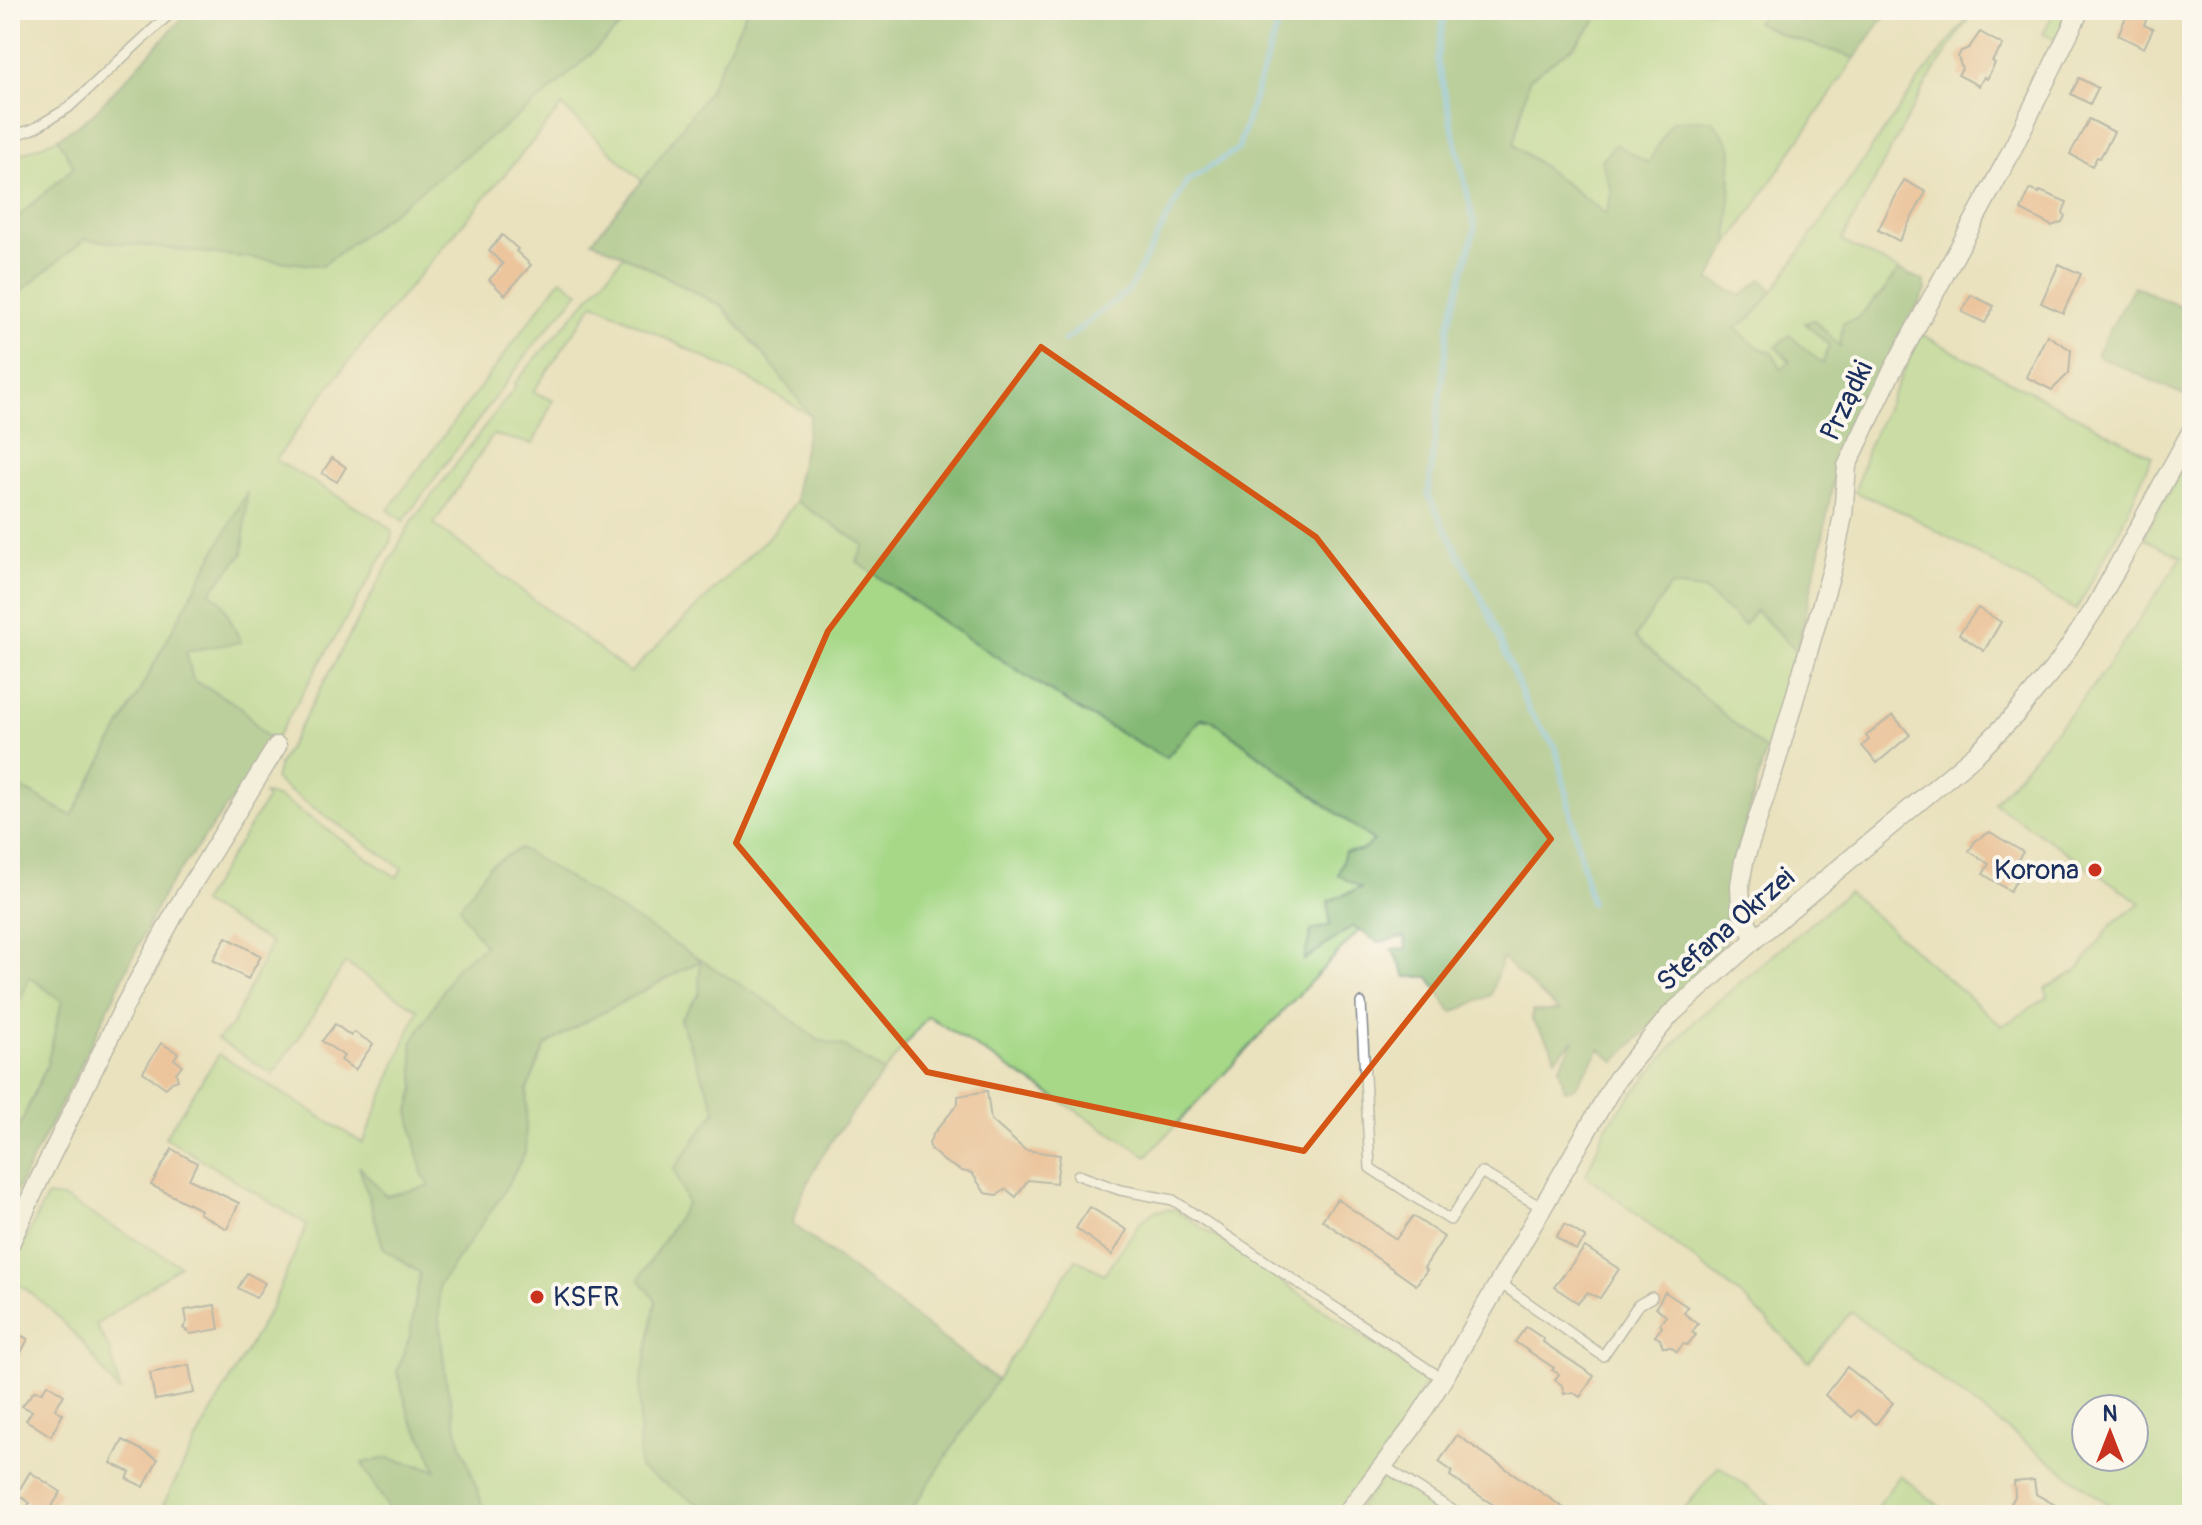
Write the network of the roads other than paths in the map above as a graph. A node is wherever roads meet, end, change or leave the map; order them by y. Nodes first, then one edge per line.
1 (174, 10) edge
2 (2080, 10) edge
3 (10, 137) edge
4 (2192, 430) edge
5 (277, 746) dead end
6 (1755, 939) junction
7 (1361, 1003) dead end
8 (1078, 1175) dead end
9 (1541, 1207) junction
10 (10, 1244) edge
11 (1500, 1283) junction
12 (1652, 1297) dead end
13 (1443, 1379) junction
14 (1384, 1466) junction
15 (1345, 1515) edge
16 (1460, 1515) edge

1 - 3 lane
2 - 6 street, Prządki
4 - 6 street, Stefana Okrzei
5 - 10 street
6 - 9 street, Stefana Okrzei
7 - 9 lane
8 - 13 lane
9 - 11 street, Stefana Okrzei
11 - 12 lane
11 - 13 street, Stefana Okrzei
13 - 14 street, Stefana Okrzei
14 - 15 street, Stefana Okrzei
14 - 16 lane

